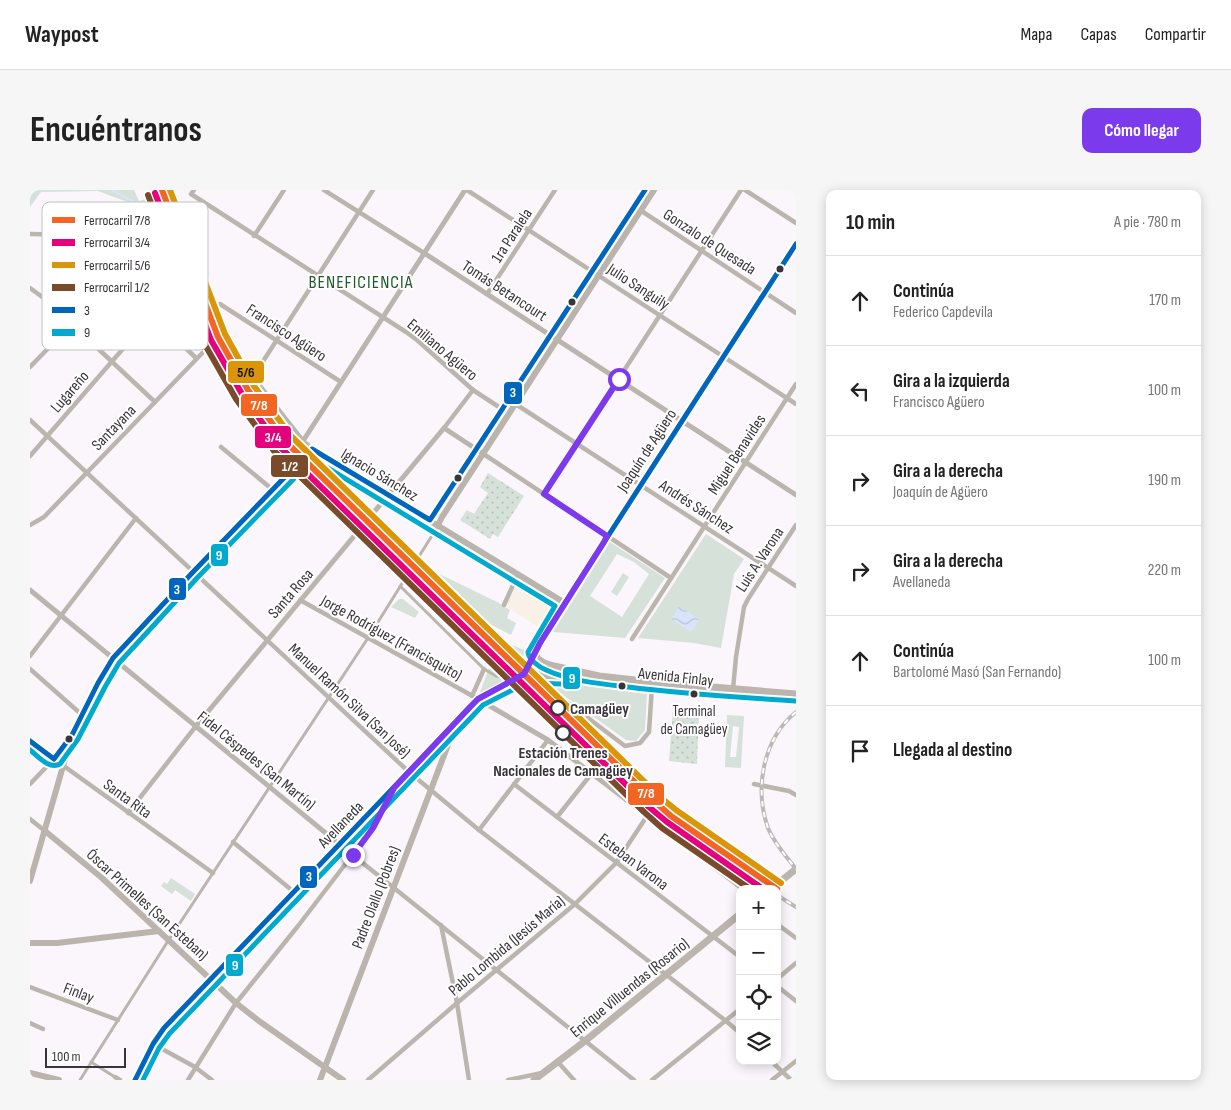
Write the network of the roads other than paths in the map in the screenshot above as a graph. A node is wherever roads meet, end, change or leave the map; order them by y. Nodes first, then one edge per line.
1 (284, 190) edge
2 (324, 190) edge
3 (374, 190) edge
4 (466, 190) edge
5 (555, 190) edge
6 (645, 190) edge
7 (654, 190) edge
8 (741, 190) edge
9 (745, 190) edge
10 (192, 192) edge
11 (206, 202) edge
12 (208, 203) edge
13 (638, 209) junction
14 (359, 212) junction
15 (796, 223) edge
16 (529, 230) junction
17 (254, 236) junction
18 (796, 244) edge
19 (701, 251) junction
20 (424, 254) junction
21 (596, 273) junction
22 (318, 276) junction
23 (30, 288) edge
24 (765, 292) junction
25 (487, 294) junction
26 (42, 299) edge
27 (220, 304) dead end
28 (796, 313) edge
29 (660, 315) junction
30 (382, 317) junction
31 (550, 335) junction
32 (557, 339) junction
33 (277, 340) junction
34 (212, 343) dead end
35 (208, 347) edge
36 (47, 350) edge
37 (99, 350) edge
38 (121, 350) edge
39 (188, 350) edge
40 (205, 350) edge
41 (723, 356) junction
42 (196, 358) junction
43 (111, 361) junction
44 (30, 368) edge
45 (619, 379) junction
46 (341, 382) junction
47 (796, 384) edge
48 (473, 390) junction
49 (787, 398) junction
50 (511, 401) junction
51 (155, 402) junction
52 (796, 404) edge
53 (502, 409) junction
54 (30, 420) edge
55 (682, 420) junction
56 (444, 428) junction
57 (47, 435) junction
58 (302, 441) junction
59 (577, 444) junction
60 (220, 447) dead end
61 (312, 449) junction
62 (479, 451) junction
63 (30, 456) edge
64 (745, 462) junction
65 (86, 471) junction
66 (640, 485) junction
67 (273, 490) junction
68 (544, 494) junction
69 (796, 495) edge
70 (389, 496) junction
71 (435, 512) junction
72 (442, 517) junction
73 (136, 518) junction
74 (430, 520) junction
75 (30, 525) edge
76 (438, 525) junction
77 (796, 525) edge
78 (704, 526) junction
79 (607, 536) junction
80 (768, 568) junction
81 (193, 572) junction
82 (518, 574) junction
83 (671, 578) junction
84 (400, 586) junction
85 (796, 586) edge
86 (30, 590) edge
87 (300, 600) junction
88 (565, 603) junction
89 (504, 605) dead end
90 (61, 617) junction
91 (368, 638) junction
92 (266, 639) junction
93 (632, 639) dead end
94 (535, 653) junction
95 (30, 656) edge
96 (113, 658) junction
97 (30, 669) edge
98 (484, 669) junction
99 (524, 674) junction
100 (534, 674) junction
101 (554, 675) junction
102 (516, 679) junction
103 (648, 685) junction
104 (548, 686) junction
105 (731, 691) junction
106 (796, 694) edge
107 (328, 698) junction
108 (475, 698) junction
109 (796, 701) edge
110 (82, 714) junction
111 (456, 723) junction
112 (196, 726) junction
113 (72, 734) junction
114 (548, 740) junction
115 (30, 741) edge
116 (54, 759) junction
117 (63, 766) junction
118 (410, 772) junction
119 (592, 773) junction
120 (30, 784) edge
121 (514, 784) junction
122 (754, 784) dead end
123 (270, 786) junction
124 (394, 788) junction
125 (431, 791) junction
126 (796, 795) edge
127 (128, 813) junction
128 (647, 816) junction
129 (556, 818) junction
130 (30, 819) edge
131 (479, 830) junction
132 (45, 831) junction
133 (234, 842) junction
134 (340, 844) junction
135 (353, 855) junction
136 (616, 863) junction
137 (32, 864) edge
138 (796, 869) edge
139 (213, 873) junction
140 (30, 881) edge
141 (738, 885) edge
142 (777, 885) edge
143 (392, 886) junction
144 (294, 892) junction
145 (575, 904) junction
146 (736, 917) edge
147 (441, 925) junction
148 (781, 927) edge
149 (159, 932) junction
150 (713, 937) junction
151 (796, 938) edge
152 (168, 941) junction
153 (30, 943) edge
154 (736, 954) edge
155 (796, 963) edge
156 (496, 969) junction
157 (666, 974) junction
158 (781, 976) edge
159 (211, 980) junction
160 (30, 987) edge
161 (781, 989) edge
162 (796, 1001) edge
163 (236, 1002) junction
164 (457, 1003) junction
165 (736, 1012) edge
166 (118, 1020) junction
167 (726, 1021) junction
168 (30, 1023) edge
169 (43, 1029) dead end
170 (736, 1030) edge
171 (585, 1040) junction
172 (153, 1044) junction
173 (557, 1061) junction
174 (796, 1061) edge
175 (91, 1062) junction
176 (775, 1065) edge
177 (195, 1067) junction
178 (324, 1067) junction
179 (782, 1071) junction
180 (543, 1072) junction
181 (30, 1073) edge
182 (114, 1077) joint
183 (60, 1080) edge
184 (80, 1080) edge
185 (120, 1080) edge
186 (134, 1080) edge
187 (188, 1080) edge
188 (212, 1080) edge
189 (320, 1080) edge
190 (343, 1080) edge
191 (368, 1080) edge
192 (469, 1080) edge
193 (508, 1080) edge
194 (534, 1080) edge
195 (574, 1080) edge
196 (634, 1080) edge
197 (652, 1080) edge
198 (772, 1080) edge
199 (791, 1080) edge

1 - 17 street
2 - 14 street, Tomás Betancourt
3 - 14 street
4 - 16 street, Julio Sanguily
4 - 20 street
5 - 16 street, 1ra Paralela
6 - 13 main road
7 - 13 main road
8 - 19 street
9 - 15 street
10 - 11 street, Emiliano Agüero
12 - 17 street, Emiliano Agüero
13 - 19 street, Gonzalo de Quesada
13 - 21 main road
14 - 20 street, Tomás Betancourt
14 - 22 street
16 - 21 street, Julio Sanguily
16 - 25 street, 1ra Paralela
17 - 22 street, Emiliano Agüero
18 - 24 street, Joaquín de Agüero
19 - 24 street, Gonzalo de Quesada
19 - 29 street
20 - 25 street, Tomás Betancourt
20 - 30 street
21 - 29 street, Julio Sanguily
21 - 31 main road
21 - 32 main road
22 - 30 street, Emiliano Agüero
22 - 33 street
23 - 26 street
24 - 28 street, Gonzalo de Quesada
24 - 41 street, Joaquín de Agüero
25 - 31 street, Tomás Betancourt
27 - 33 street, Francisco Agüero
29 - 41 street, Julio Sanguily
29 - 45 street
30 - 46 street
30 - 48 street, Emiliano Agüero
31 - 32 street, Tomás Betancourt
31 - 50 main road
32 - 45 street, Tomás Betancourt
32 - 50 main road
33 - 46 street, Francisco Agüero
33 - 58 street, Ignacio Sánchez
34 - 35 street, Santayana
36 - 44 street
37 - 43 street
38 - 43 street, Lugareño
39 - 42 street
40 - 42 street, Santayana
41 - 49 street, Julio Sanguily
41 - 55 street, Joaquín de Agüero
42 - 51 street, Santayana
43 - 51 street
43 - 57 street, Lugareño
45 - 55 street, Tomás Betancourt
45 - 59 street
46 - 58 street
47 - 49 street, Miguel Benavides
48 - 53 street, Emiliano Agüero
48 - 56 street, Santa Rosa
49 - 52 street, Julio Sanguily
49 - 64 street, Miguel Benavides
50 - 53 main road
50 - 59 street, Andrés Sánchez
50 - 62 main road
51 - 65 street, Santayana
53 - 62 main road
54 - 57 street, Manuel Ramón Silva (San José)
55 - 64 street, Tomás Betancourt
55 - 66 street, Joaquín de Agüero
56 - 62 street
56 - 70 street, Santa Rosa
57 - 63 street, Lugareño
57 - 65 street, Manuel Ramón Silva (San José)
58 - 61 street, Ignacio Sánchez
59 - 66 street, Andrés Sánchez
59 - 68 street
60 - 67 street
61 - 67 main road
61 - 70 main road, Ignacio Sánchez
62 - 68 street
62 - 71 main road
62 - 72 main road
64 - 69 street, Tomás Betancourt
64 - 78 street, Miguel Benavides
65 - 73 street, Manuel Ramón Silva (San José)
65 - 75 street, Santayana
66 - 78 street, Andrés Sánchez
66 - 79 street, Joaquín de Agüero
67 - 81 main road
68 - 79 street
70 - 74 main road, Ignacio Sánchez
70 - 87 street, Santa Rosa
71 - 72 main road
71 - 74 main road
72 - 76 main road
73 - 81 street, Manuel Ramón Silva (San José)
73 - 90 street
74 - 76 main road, Ignacio Sánchez
76 - 82 main road, Ignacio Sánchez
76 - 84 street
77 - 80 street, Luis A. Varona
78 - 80 street, Andrés Sánchez
78 - 83 street, Miguel Benavides
79 - 83 street
79 - 88 street, Joaquín de Agüero
80 - 85 street, Andrés Sánchez
80 - 105 street, Luis A. Varona
81 - 92 street, Manuel Ramón Silva (San José)
81 - 96 main road
82 - 88 main road, Ignacio Sánchez
82 - 89 street
83 - 93 street, Miguel Benavides
84 - 91 street
84 - 98 street
86 - 90 street, Fidel Céspedes (San Martín)
87 - 91 street, Jorge Rodríguez (Francisquito)
87 - 92 street, Santa Rosa
88 - 94 main road, Joaquín de Agüero
90 - 95 street
90 - 96 street, Fidel Céspedes (San Martín)
91 - 107 street
91 - 108 street, Jorge Rodríguez (Francisquito)
92 - 107 street, Manuel Ramón Silva (San José)
92 - 112 street, Santa Rosa
94 - 99 main road, Joaquín de Agüero
94 - 103 main road, Avenida Finlay
96 - 110 main road
96 - 112 street, Fidel Céspedes (San Martín)
97 - 110 street
98 - 102 street
98 - 108 street
99 - 100 main road, Avenida Finlay
99 - 102 main road, Avellaneda
100 - 101 main road, Avenida Finlay
100 - 104 street
101 - 103 main road, Avenida Finlay
101 - 104 street
102 - 108 main road, Avellaneda
103 - 104 street
103 - 105 main road, Avenida Finlay
105 - 106 main road, Avenida Finlay
105 - 109 main road, Avenida Finlay
107 - 118 street, Manuel Ramón Silva (San José)
107 - 123 street
108 - 111 main road, Avellaneda
108 - 114 street, Jorge Rodríguez (Francisquito)
110 - 113 main road
111 - 118 main road, Avellaneda
111 - 125 main road, Padre Olallo (Pobres)
112 - 123 street, Fidel Céspedes (San Martín)
112 - 127 street, Santa Rosa
113 - 116 street
113 - 117 main road
114 - 119 street, Jorge Rodríguez (Francisquito)
114 - 121 street
115 - 116 street, Santa Rita
116 - 117 street, Santa Rita
116 - 120 street
117 - 127 street, Santa Rita
117 - 132 main road
118 - 124 main road, Avellaneda
118 - 125 street, Manuel Ramón Silva (San José)
119 - 128 street, Jorge Rodríguez (Francisquito)
119 - 129 street
121 - 129 street, Esteban Varona
121 - 131 street
122 - 126 street
123 - 133 street
123 - 134 street, Fidel Céspedes (San Martín)
124 - 134 main road, Avellaneda
124 - 135 street
125 - 131 street, Manuel Ramón Silva (San José)
125 - 143 main road, Padre Olallo (Pobres)
127 - 139 street, Santa Rita
128 - 136 street, Pablo Lombida (Jesús María)
128 - 141 street, Jorge Rodríguez (Francisquito)
129 - 136 street, Esteban Varona
130 - 132 street, Óscar Primelles (San Esteban)
131 - 145 street, Manuel Ramón Silva (San José)
132 - 137 main road
132 - 149 main road, Óscar Primelles (San Esteban)
133 - 139 street
133 - 144 street
134 - 135 street, Fidel Céspedes (San Martín)
134 - 144 main road, Avellaneda
135 - 143 street, Fidel Céspedes (San Martín)
135 - 163 street
136 - 145 street, Pablo Lombida (Jesús María)
136 - 150 street, Esteban Varona
137 - 140 main road
138 - 142 main road
139 - 152 street
143 - 147 street, Fidel Céspedes (San Martín)
143 - 178 main road, Padre Olallo (Pobres)
144 - 159 main road, Avellaneda
145 - 156 street, Pablo Lombida (Jesús María)
145 - 157 street, Manuel Ramón Silva (San José)
146 - 150 main road, Enrique Villuendas (Rosario)
147 - 156 street, Fidel Céspedes (San Martín)
147 - 164 street
148 - 151 street
149 - 152 main road, Óscar Primelles (San Esteban)
149 - 153 main road
150 - 154 street, Esteban Varona
150 - 157 main road, Enrique Villuendas (Rosario)
152 - 159 main road, Óscar Primelles (San Esteban)
152 - 166 street
155 - 158 street
156 - 164 street, Pablo Lombida (Jesús María)
156 - 171 street, Fidel Céspedes (San Martín)
157 - 167 street, Manuel Ramón Silva (San José)
157 - 171 main road, Enrique Villuendas (Rosario)
159 - 163 main road, Óscar Primelles (San Esteban)
159 - 172 main road, Avellaneda
160 - 166 street, Finlay
161 - 162 street
163 - 177 street
163 - 178 main road, Óscar Primelles (San Esteban)
164 - 191 street, Pablo Lombida (Jesús María)
164 - 192 street
165 - 167 street
166 - 175 street
167 - 170 street, Manuel Ramón Silva (San José)
167 - 197 street
168 - 169 street
171 - 173 main road, Enrique Villuendas (Rosario)
171 - 196 street, Fidel Céspedes (San Martín)
172 - 177 street
172 - 186 main road, Avellaneda
173 - 180 main road, Enrique Villuendas (Rosario)
173 - 195 street
174 - 179 street
175 - 182 street
175 - 184 street
176 - 179 street
177 - 187 street
177 - 188 street
178 - 189 main road, Padre Olallo (Pobres)
178 - 190 main road, Óscar Primelles (San Esteban)
179 - 198 street
179 - 199 street
180 - 193 street
180 - 194 main road, Enrique Villuendas (Rosario)
181 - 183 main road
182 - 185 street

